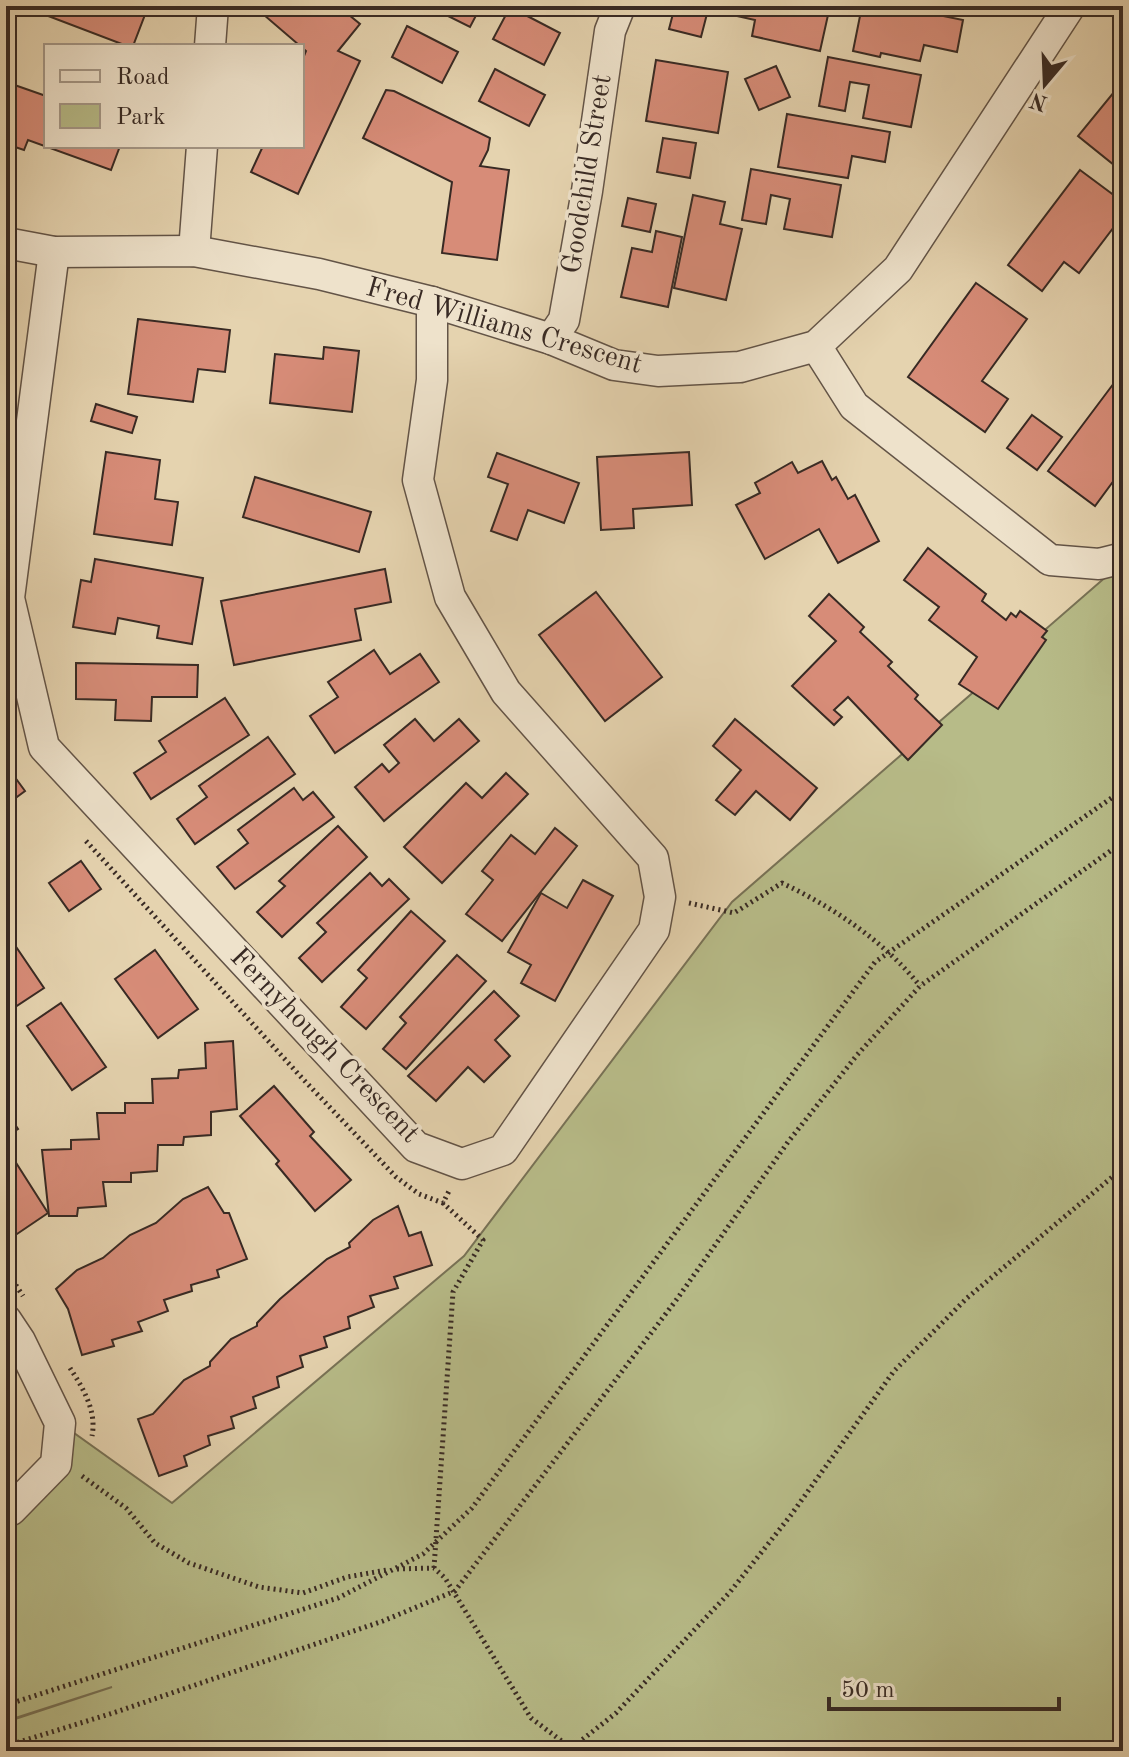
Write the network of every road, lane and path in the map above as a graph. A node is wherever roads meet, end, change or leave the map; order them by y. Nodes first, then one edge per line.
1 (213, 6) edge
2 (620, 6) edge
3 (1070, 6) edge
4 (210, 44) edge
5 (202, 148) edge
6 (6, 243) edge
7 (194, 251) junction
8 (54, 252) junction
9 (432, 302) junction
10 (551, 339) junction
11 (816, 346) junction
12 (1123, 558) edge
13 (1123, 790) edge
14 (1123, 842) edge
15 (660, 897) junction
16 (888, 953) junction
17 (920, 986) junction
18 (1123, 1168) edge
19 (443, 1203) dead end
20 (6, 1320) edge
21 (80, 1475) dead end
22 (6, 1512) edge
23 (438, 1540) junction
24 (434, 1568) junction
25 (394, 1569) junction
26 (455, 1591) junction
27 (6, 1705) edge
28 (6, 1746) edge
29 (574, 1749) edge

1 - 4 street
2 - 10 street, Goodchild Street
3 - 11 street, Fred Williams Crescent
5 - 7 street
6 - 8 street, Fred Williams Crescent
7 - 8 street, Fred Williams Crescent
7 - 9 street, Fred Williams Crescent
8 - 15 street, Fernyhough Crescent
9 - 10 street, Fred Williams Crescent
9 - 15 street, Fernyhough Crescent
10 - 11 street, Fred Williams Crescent
11 - 12 street
13 - 16 path
14 - 17 path
15 - 16 path
16 - 17 path
16 - 23 path
17 - 26 path
18 - 29 path
19 - 23 path
20 - 22 street
21 - 25 path
23 - 24 path
23 - 25 path
24 - 25 path
24 - 26 path
25 - 27 path
26 - 28 path
26 - 29 path

